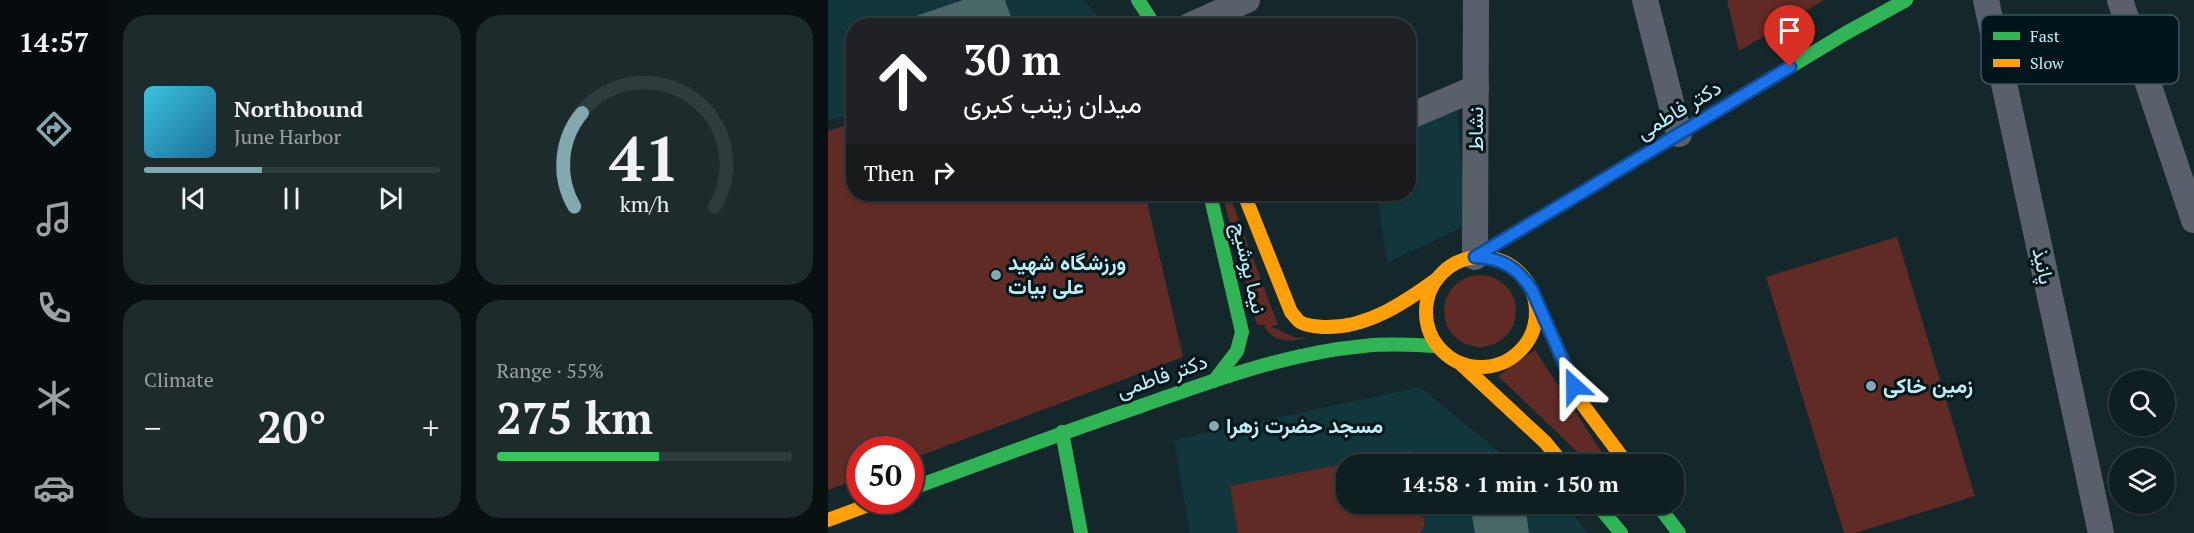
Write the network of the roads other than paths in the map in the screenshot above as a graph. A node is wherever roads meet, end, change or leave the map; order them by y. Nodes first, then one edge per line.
1 (1138, 0) edge
2 (1247, 0) edge
3 (1476, 0) edge
4 (1645, 0) edge
5 (1906, 0) edge
6 (1986, 0) edge
7 (2120, 0) edge
8 (1989, 15) edge
9 (2125, 15) edge
10 (1150, 18) edge
11 (1207, 18) edge
12 (2004, 84) edge
13 (2148, 84) edge
14 (1476, 88) junction
15 (1416, 114) edge
16 (1679, 134) junction
17 (1212, 201) edge
18 (1247, 201) edge
19 (2194, 220) edge
20 (1475, 257) junction
21 (1437, 279) junction
22 (1532, 290) junction
23 (1437, 346) junction
24 (1460, 363) junction
25 (1214, 381) junction
26 (1062, 432) junction
27 (1555, 454) edge
28 (1620, 454) edge
29 (924, 484) edge
30 (846, 513) edge
31 (1605, 514) edge
32 (1664, 514) edge
33 (828, 520) edge
34 (1675, 528) edge
35 (1081, 533) edge
36 (1621, 533) edge
37 (1657, 533) edge
38 (2101, 533) edge

1 - 10 street
2 - 11 street
3 - 14 street, نشاط
4 - 16 street
5 - 16 street, دکتر فاطمی
6 - 8 street, پانیذ
7 - 9 street
12 - 38 street, پانیذ
13 - 19 street
14 - 15 street
14 - 20 street, نشاط
16 - 20 street, دکتر فاطمی
17 - 25 street, نیما یوشیج
18 - 21 street, نیما یوشیج
20 - 21 street
20 - 22 street
21 - 23 street
22 - 24 street
22 - 28 street
23 - 24 street
23 - 25 street, دکتر فاطمی
24 - 27 street
25 - 26 street, دکتر فاطمی
26 - 29 street, دکتر فاطمی
26 - 35 street
30 - 33 street
31 - 36 street
32 - 34 street
34 - 37 street

